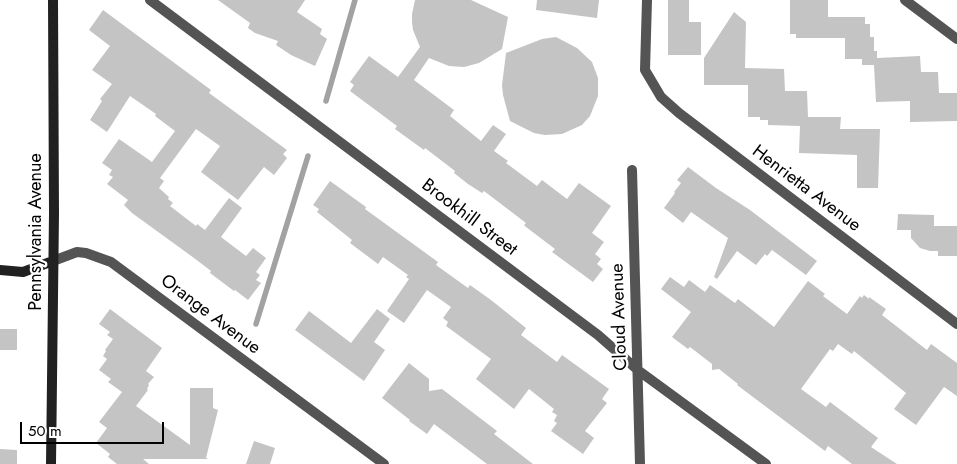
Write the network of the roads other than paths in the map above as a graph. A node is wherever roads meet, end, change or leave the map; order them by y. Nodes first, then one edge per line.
1 (52, 0) edge
2 (150, 0) edge
3 (647, 0) edge
4 (906, 0) edge
5 (957, 39) edge
6 (632, 170) dead end
7 (53, 261) junction
8 (0, 270) edge
9 (957, 324) edge
10 (639, 371) junction
11 (51, 464) edge
12 (384, 464) edge
13 (640, 464) edge
14 (766, 464) edge

1 - 7 main road, Pennsylvania Avenue
2 - 10 street, Brookhill Street
3 - 9 street, Henrietta Avenue
4 - 5 street
6 - 10 street, Cloud Avenue
7 - 8 main road, Orange Avenue
7 - 11 main road, Pennsylvania Avenue
7 - 12 street, Orange Avenue
10 - 13 street, Cloud Avenue
10 - 14 street, Brookhill Street

